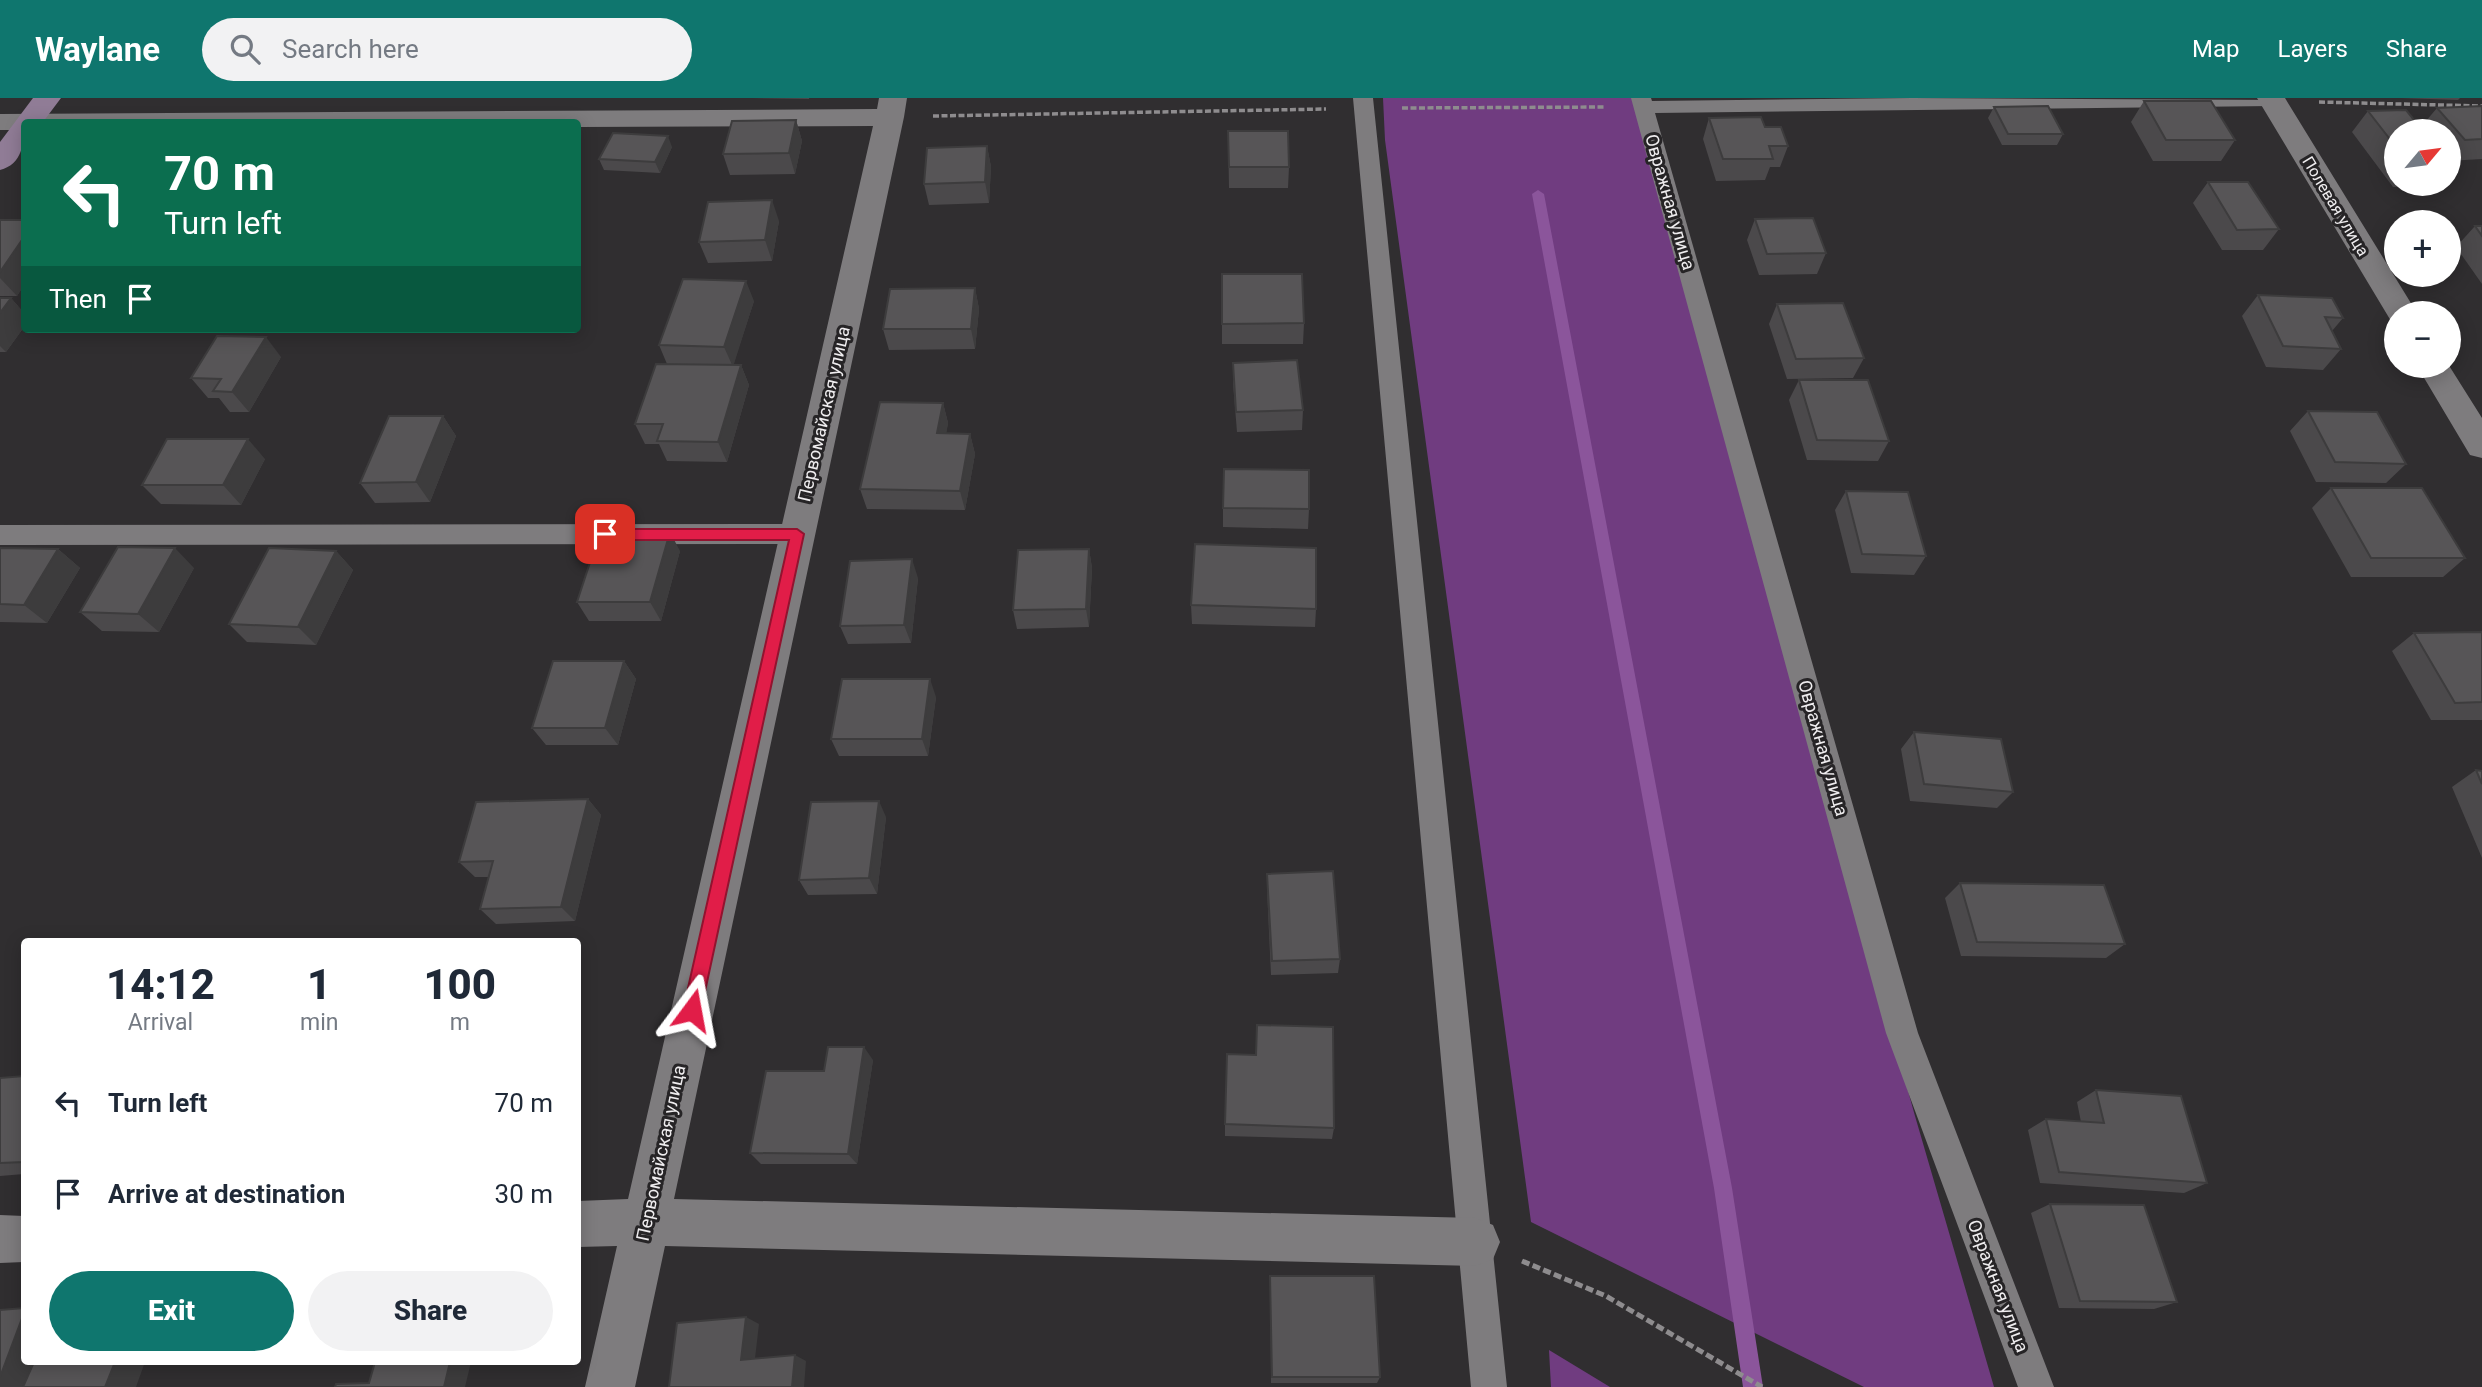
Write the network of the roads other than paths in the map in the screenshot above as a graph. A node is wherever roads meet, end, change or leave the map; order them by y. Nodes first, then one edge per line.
1 (47, 98) edge
2 (2271, 99) edge
3 (1363, 103) edge
4 (1642, 103) edge
5 (892, 108) edge
6 (32, 119) edge
7 (215, 119) edge
8 (0, 122) edge
9 (21, 122) edge
10 (21, 133) edge
11 (0, 161) edge
12 (2395, 301) edge
13 (2441, 378) edge
14 (2482, 446) edge
15 (797, 534) junction
16 (0, 535) edge
17 (645, 1222) junction
18 (581, 1224) edge
19 (0, 1239) edge
20 (21, 1239) edge
21 (1476, 1242) junction
22 (610, 1387) edge
23 (1489, 1387) edge
24 (2036, 1387) edge

1 - 6 street
2 - 4 lane
2 - 12 street, Полевая улица
3 - 21 lane
4 - 24 lane, Овражная улица
5 - 7 street
5 - 15 street, Первомайская улица
8 - 9 street
10 - 11 street
13 - 14 street
15 - 16 lane
15 - 17 street, Первомайская улица
17 - 18 street
17 - 21 street
17 - 22 street, Первомайская улица
19 - 20 street
21 - 23 lane

